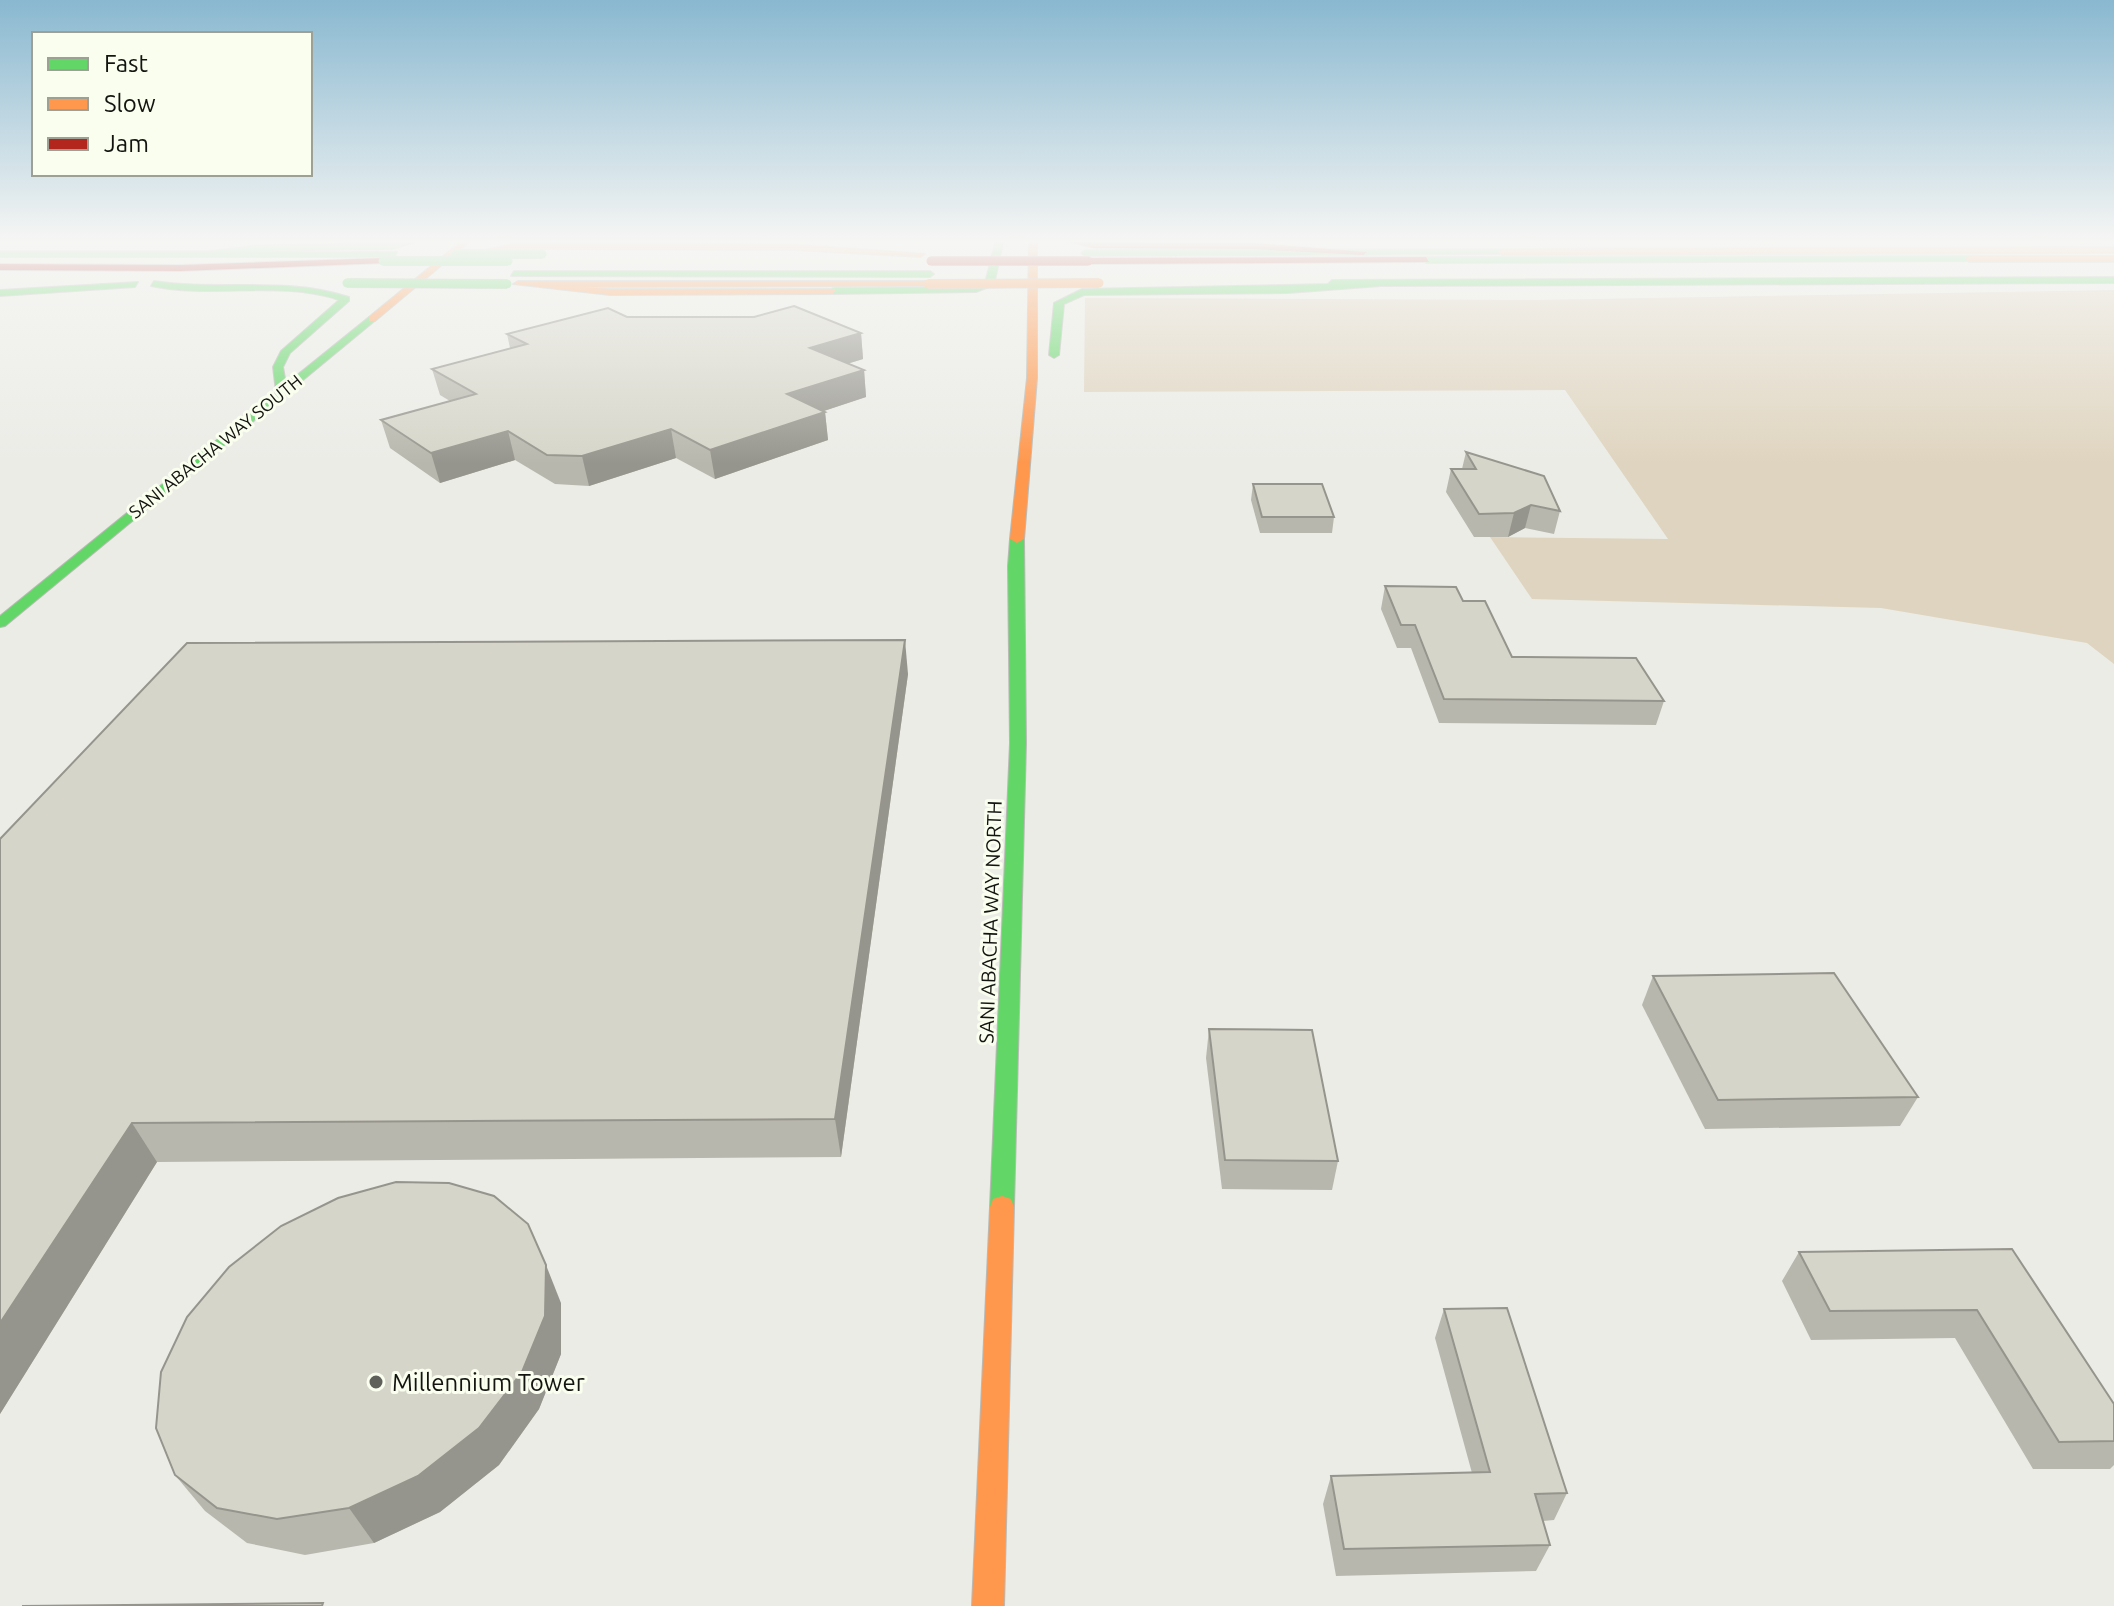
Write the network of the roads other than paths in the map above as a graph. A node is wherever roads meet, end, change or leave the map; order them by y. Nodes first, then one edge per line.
1 (330, 314) edge
2 (378, 314) edge
3 (396, 314) edge
4 (1032, 314) edge
5 (1057, 314) edge
6 (357, 331) junction
7 (1032, 378) junction
8 (282, 392) junction
9 (0, 623) edge
10 (988, 1606) edge

1 - 8 main road
2 - 6 main road, SANI ABACHA WAY SOUTH
3 - 6 main road
4 - 7 main road, SANI ABACHA WAY NORTH
5 - 7 main road
6 - 8 main road, SANI ABACHA WAY SOUTH
7 - 10 main road, SANI ABACHA WAY NORTH
8 - 9 main road, SANI ABACHA WAY SOUTH

